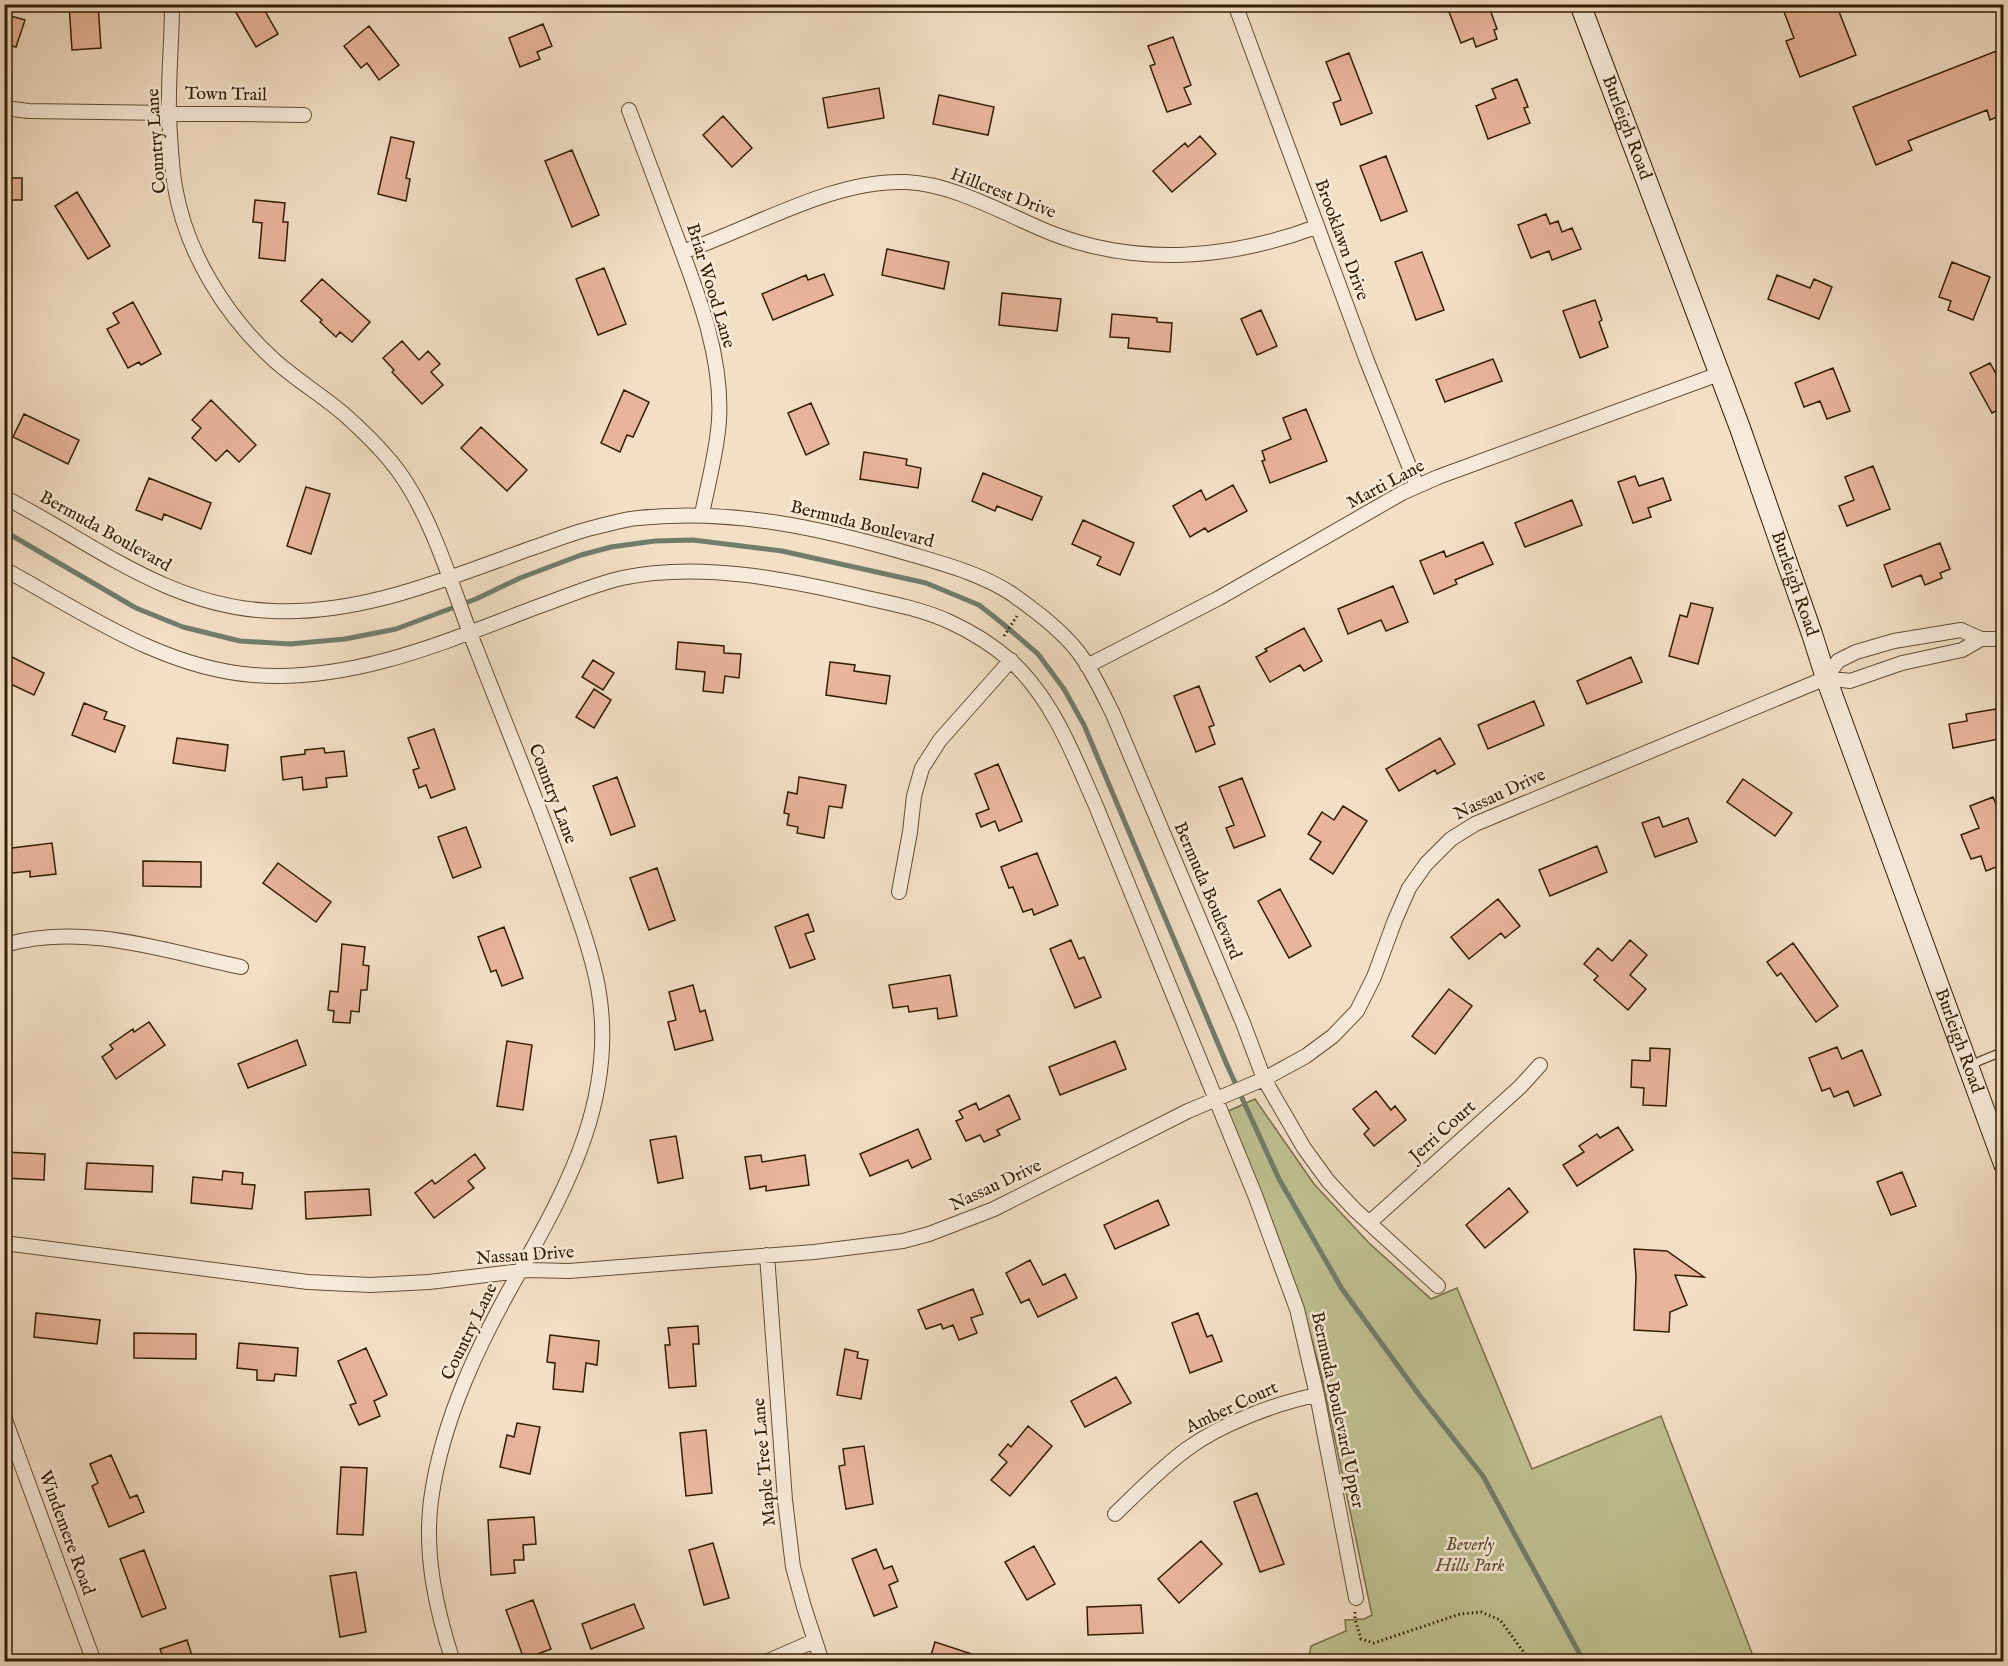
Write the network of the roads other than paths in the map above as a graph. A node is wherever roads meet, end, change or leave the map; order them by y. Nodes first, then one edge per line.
1 (172, 4) edge
2 (1234, 4) edge
3 (1580, 4) edge
4 (4, 108) edge
5 (629, 110) dead end
6 (169, 112) junction
7 (304, 115) dead end
8 (1316, 227) junction
9 (682, 252) junction
10 (1719, 374) junction
11 (1417, 486) junction
12 (4, 497) edge
13 (702, 514) junction
14 (4, 570) edge
15 (449, 578) junction
16 (469, 632) junction
17 (1981, 639) junction
18 (2004, 639) edge
19 (1011, 660) junction
20 (1087, 666) junction
21 (1826, 678) junction
22 (899, 892) dead end
23 (4, 945) edge
24 (241, 967) dead end
25 (2004, 1051) edge
26 (1539, 1065) dead end
27 (1967, 1066) junction
28 (1264, 1079) junction
29 (1221, 1097) junction
30 (2004, 1164) edge
31 (1369, 1223) junction
32 (4, 1243) edge
33 (767, 1255) junction
34 (520, 1271) junction
35 (1438, 1286) dead end
36 (1317, 1395) junction
37 (4, 1417) edge
38 (1115, 1514) dead end
39 (1356, 1598) road end
40 (814, 1641) junction
41 (94, 1662) edge
42 (453, 1662) edge
43 (766, 1662) edge
44 (822, 1662) edge

1 - 6 street, Country Lane
2 - 8 street, Brooklawn Drive
3 - 10 street, Burleigh Road
4 - 6 street, Town Trail
5 - 9 street, Briar Wood Lane
6 - 7 street, Town Trail
6 - 15 street, Country Lane
8 - 9 street, Hillcrest Drive
8 - 11 street, Brooklawn Drive
9 - 13 street, Briar Wood Lane
10 - 11 street, Marti Lane
10 - 21 street, Burleigh Road
11 - 20 street, Marti Lane
12 - 15 street, Bermuda Boulevard
13 - 15 street, Bermuda Boulevard
13 - 20 street, Bermuda Boulevard
14 - 16 street
15 - 16 street, Country Lane
16 - 19 street
16 - 34 street, Country Lane
17 - 18 street, Nassau Drive
17 - 21 street, Nassau Drive
17 - 21 street, Nassau Drive
19 - 22 street
19 - 29 street
20 - 28 street, Bermuda Boulevard
21 - 27 street, Burleigh Road
21 - 28 street, Nassau Drive
23 - 24 street
25 - 27 lane
26 - 31 street, Jerri Court
27 - 30 street, Burleigh Road
28 - 29 street, Nassau Drive
28 - 31 street, Bermuda Boulevard
29 - 33 street, Nassau Drive
29 - 36 street, Bermuda Boulevard Upper
31 - 35 street, Bermuda Boulevard
32 - 34 street, Nassau Drive
33 - 34 street, Nassau Drive
33 - 40 street, Maple Tree Lane
34 - 42 street, Country Lane
36 - 38 street, Amber Court
36 - 39 street, Bermuda Boulevard Upper
37 - 41 street, Windemere Road
40 - 43 street
40 - 44 street, Maple Tree Lane

